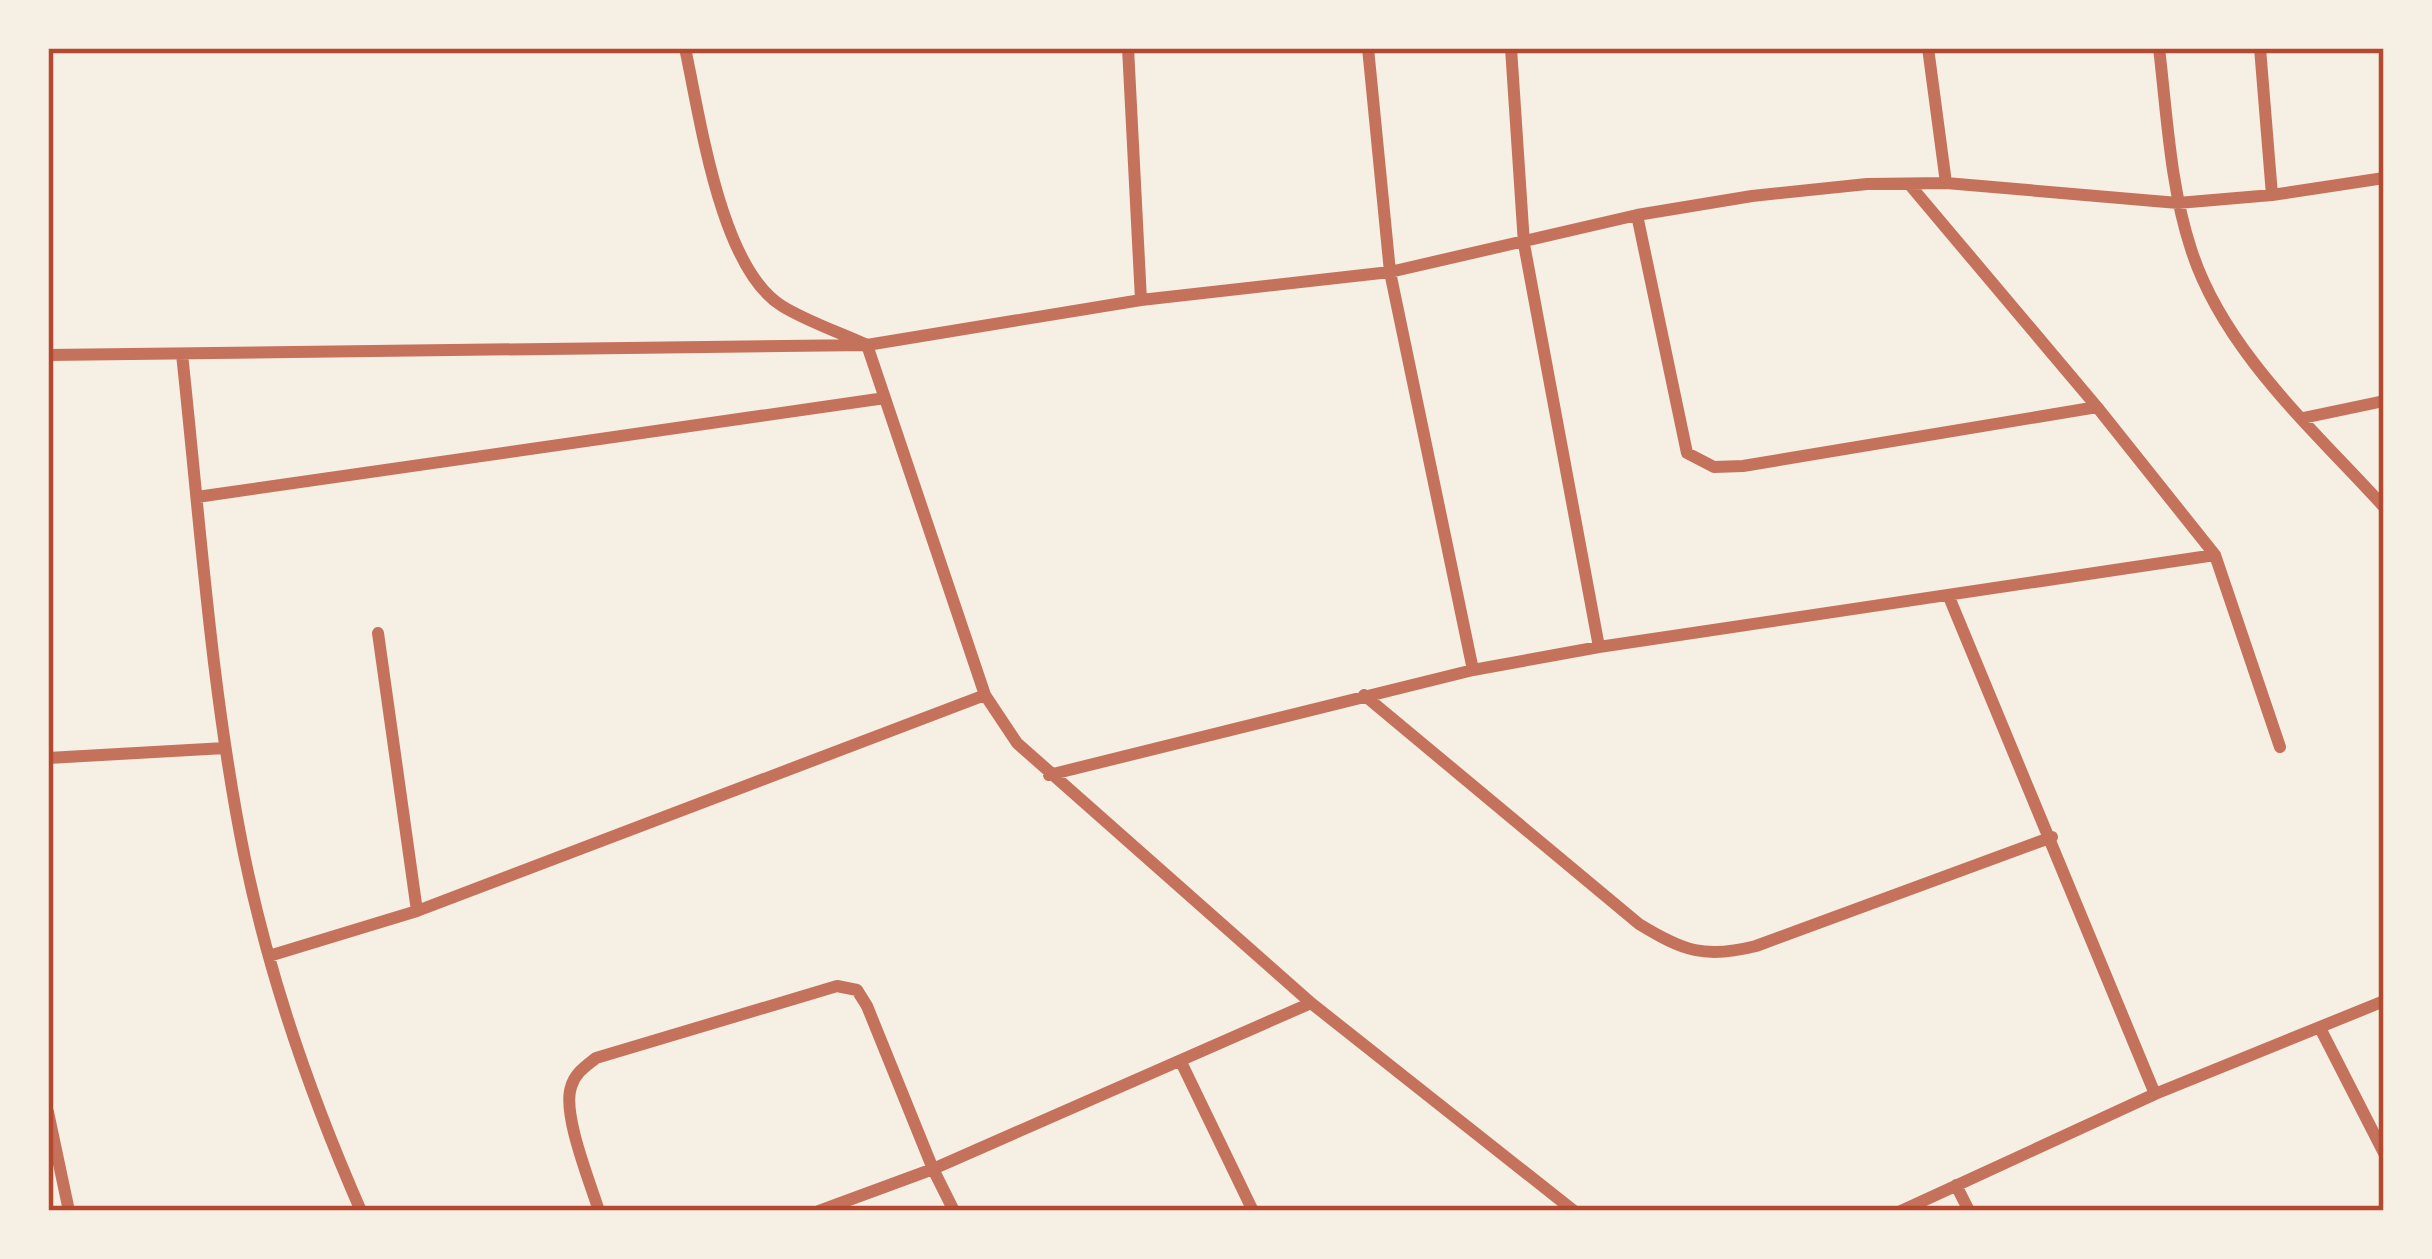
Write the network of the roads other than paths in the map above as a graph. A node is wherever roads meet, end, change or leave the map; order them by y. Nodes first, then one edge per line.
1 (685, 48) edge
2 (1128, 48) edge
3 (1368, 48) edge
4 (1511, 48) edge
5 (1928, 48) edge
6 (2159, 48) edge
7 (2260, 48) edge
8 (2384, 178) edge
9 (1946, 182) junction
10 (1909, 184) junction
11 (2272, 195) junction
12 (2177, 203) junction
13 (1637, 215) junction
14 (1524, 244) junction
15 (1390, 272) junction
16 (1141, 300) junction
17 (867, 345) junction
18 (182, 354) junction
19 (48, 356) edge
20 (885, 398) junction
21 (2384, 400) edge
22 (2097, 407) junction
23 (2303, 418) junction
24 (197, 497) junction
25 (2384, 507) edge
26 (2215, 555) junction
27 (1949, 597) junction
28 (378, 633) dead end
29 (1598, 647) junction
30 (1473, 670) junction
31 (1364, 694) junction
32 (986, 695) junction
33 (2280, 747) dead end
34 (225, 748) junction
35 (48, 758) edge
36 (1049, 775) junction
37 (2052, 837) junction
38 (417, 911) junction
39 (268, 956) junction
40 (2384, 1001) edge
41 (1311, 1003) junction
42 (2320, 1028) junction
43 (1181, 1062) junction
44 (2155, 1094) junction
45 (48, 1112) edge
46 (2384, 1153) edge
47 (933, 1169) junction
48 (1956, 1185) junction
49 (69, 1211) edge
50 (361, 1211) edge
51 (599, 1211) edge
52 (819, 1211) edge
53 (954, 1211) edge
54 (1253, 1211) edge
55 (1574, 1211) edge
56 (1900, 1211) edge
57 (1969, 1211) edge

1 - 17 street
2 - 16 street
3 - 15 street
4 - 14 street
5 - 9 street
6 - 12 street
7 - 11 street
8 - 11 street
9 - 10 street
9 - 12 street
10 - 13 street
10 - 22 street
11 - 12 street
12 - 23 street
13 - 14 street
13 - 22 street
14 - 15 street
14 - 29 street
15 - 16 street
15 - 30 street
16 - 17 street
17 - 18 street
17 - 20 street
18 - 19 street
18 - 24 street
20 - 24 street
20 - 32 street
21 - 23 street
22 - 26 street
23 - 25 street
24 - 34 street
26 - 27 street
26 - 33 street
27 - 29 street
27 - 37 street
28 - 38 street
29 - 30 street
30 - 31 street
31 - 36 street
31 - 37 street
32 - 36 street
32 - 38 street
34 - 35 street
34 - 39 street
36 - 41 street
37 - 44 street
38 - 39 street
39 - 50 street
40 - 42 street
41 - 43 street
41 - 55 street
42 - 44 street
42 - 46 street
43 - 47 street
43 - 54 street
44 - 48 street
45 - 49 street
47 - 51 street
47 - 52 street
47 - 53 street
48 - 56 street
48 - 57 street

